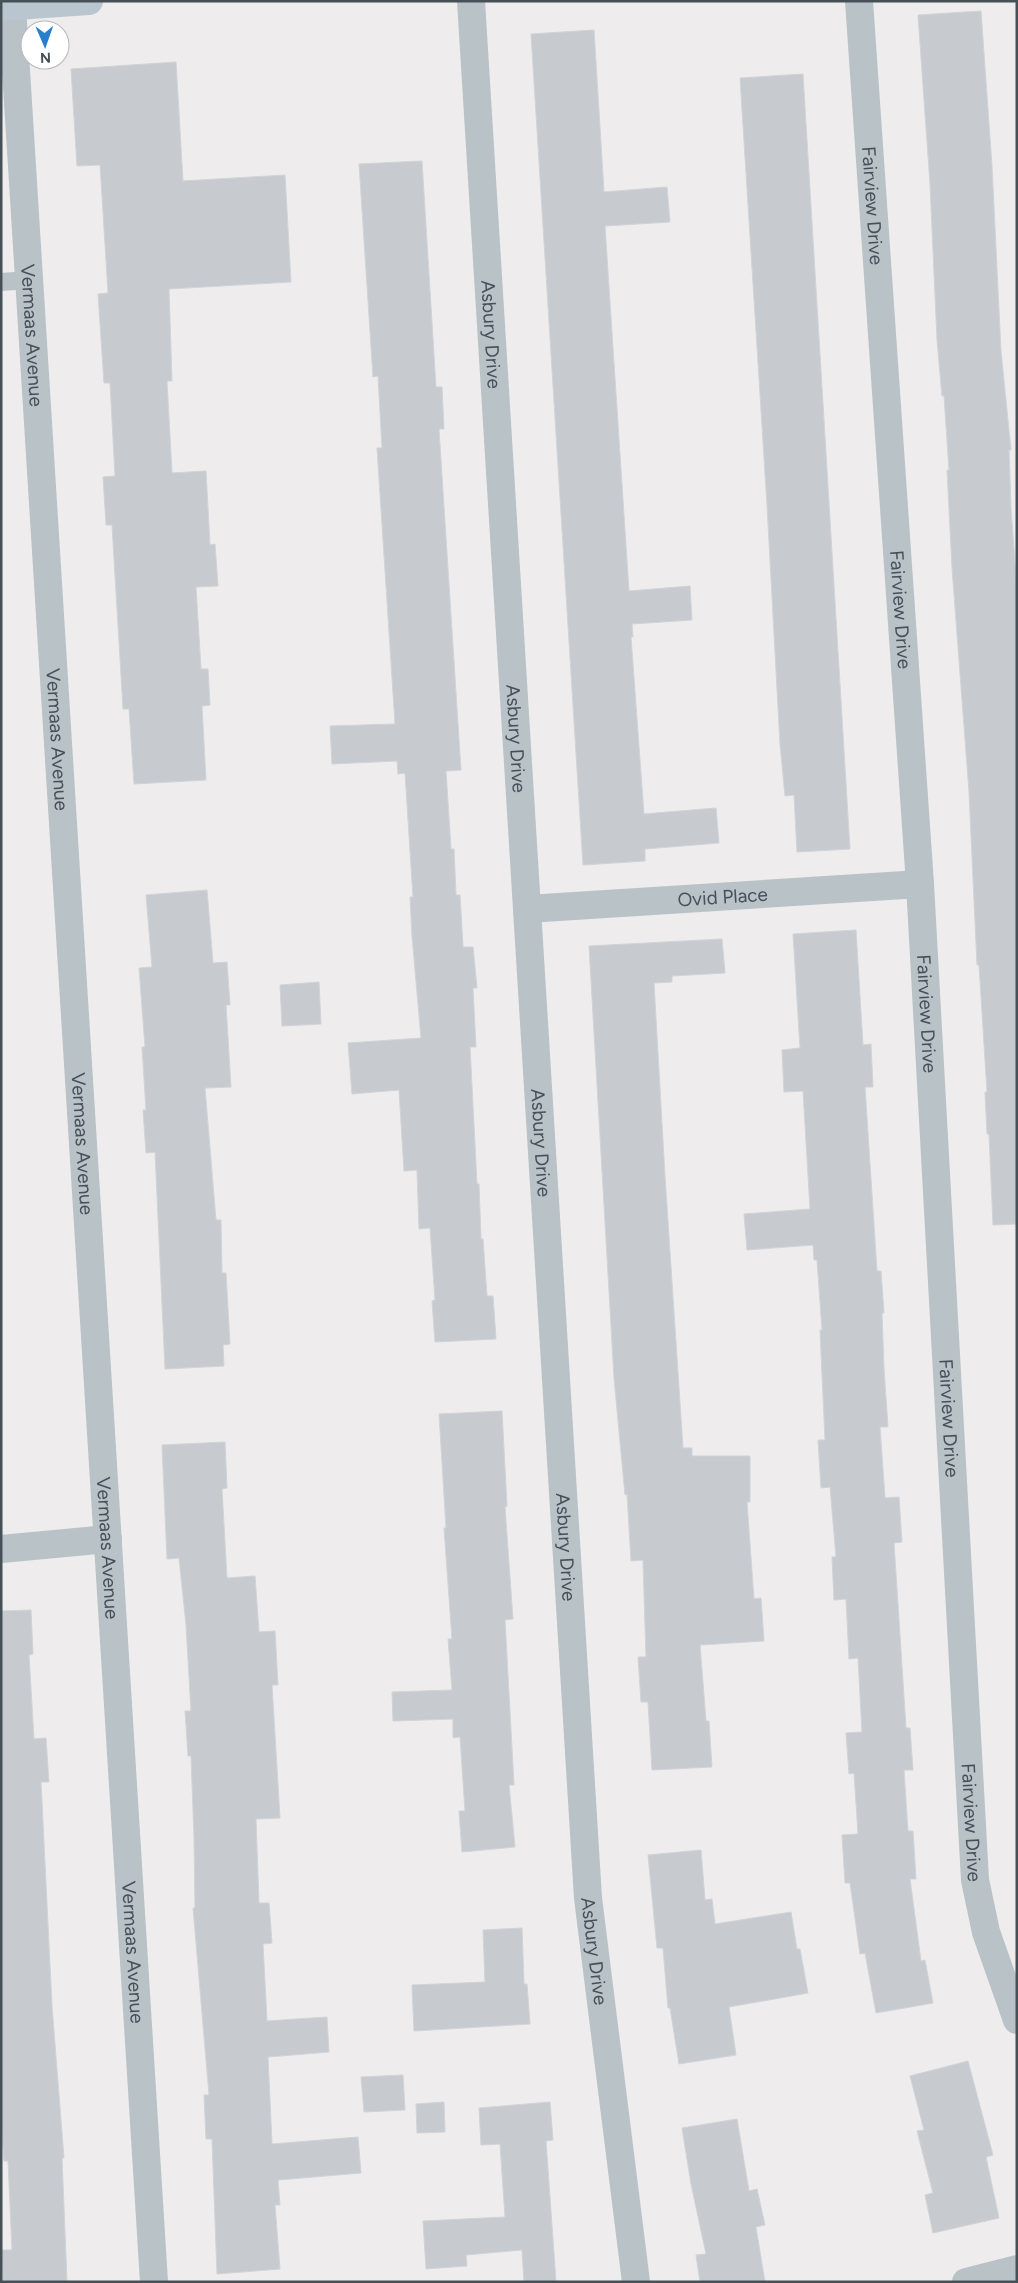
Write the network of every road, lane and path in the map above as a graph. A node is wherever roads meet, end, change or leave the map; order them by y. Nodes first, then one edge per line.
1 (89, 1) edge
2 (471, 1) edge
3 (859, 1) edge
4 (59, 2) edge
5 (7, 6) edge
6 (29, 280) junction
7 (1, 282) edge
8 (920, 884) junction
9 (527, 909) junction
10 (108, 1539) junction
11 (1, 1549) edge
12 (1017, 2020) edge
13 (1017, 2269) edge
14 (154, 2282) edge
15 (636, 2282) edge
16 (966, 2282) edge

1 - 4 main road
2 - 9 street, Asbury Drive
3 - 8 street, Fairview Drive
4 - 5 main road
5 - 6 street, Vermaas Avenue
6 - 7 lane
6 - 10 street, Vermaas Avenue
8 - 9 street, Ovid Place
8 - 12 street, Fairview Drive
9 - 15 street, Asbury Drive
10 - 11 street
10 - 14 street, Vermaas Avenue
13 - 16 street

